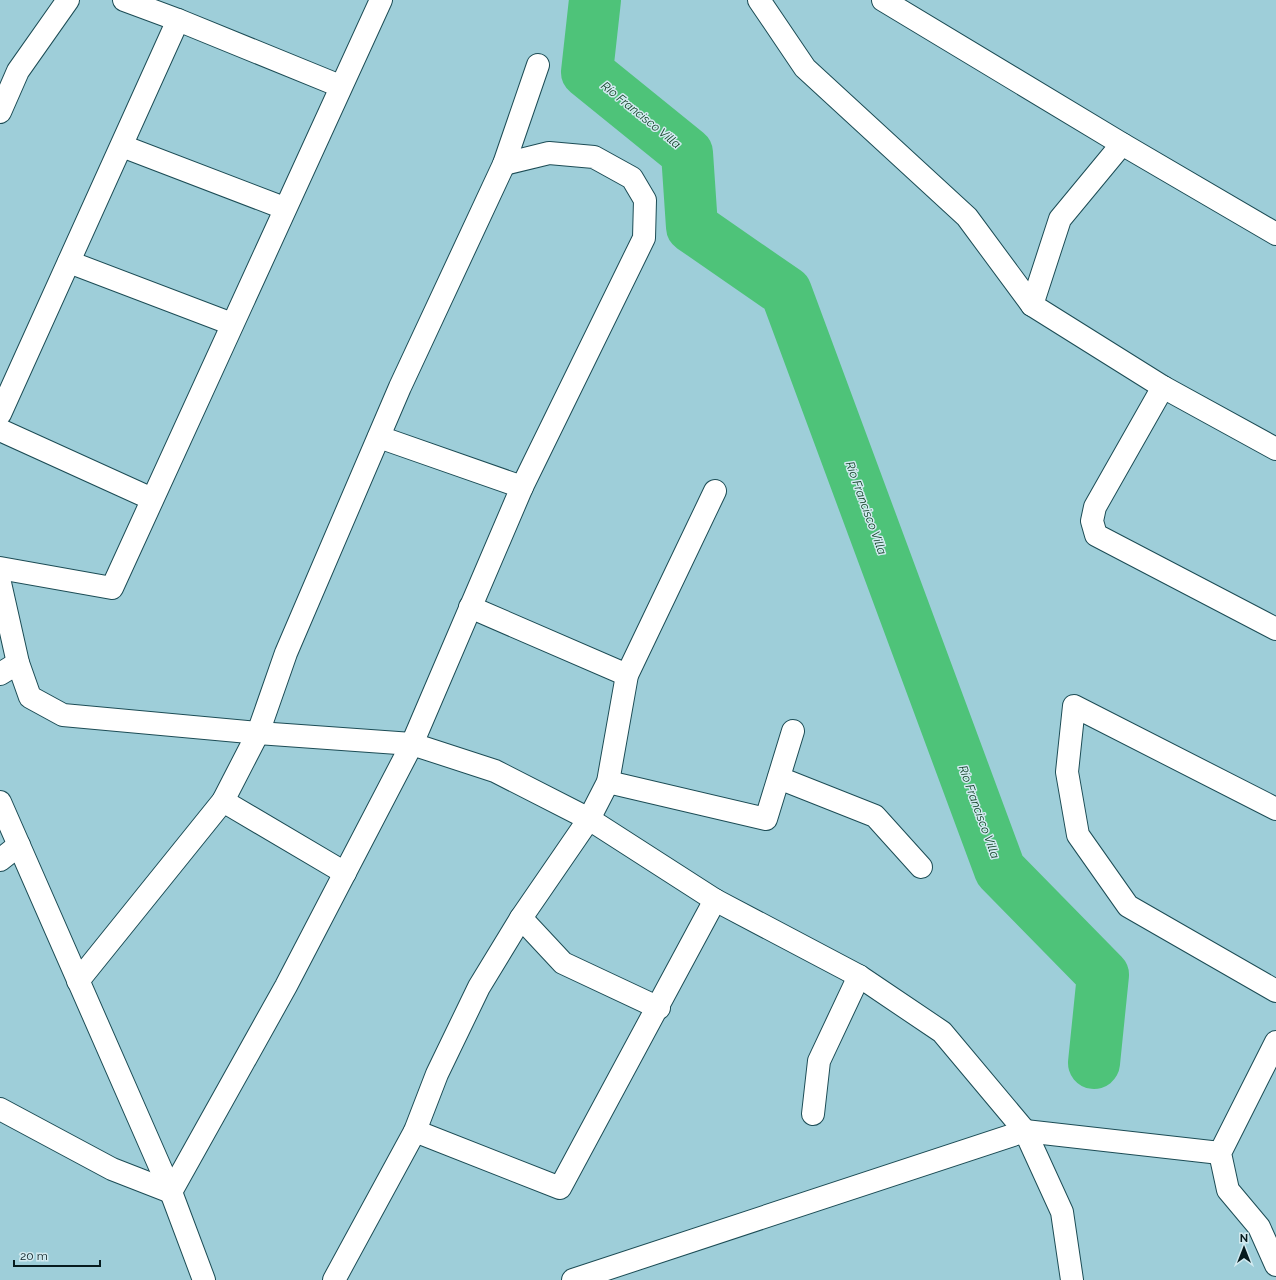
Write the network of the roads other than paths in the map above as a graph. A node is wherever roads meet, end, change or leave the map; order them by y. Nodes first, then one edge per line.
1 (68, 0) edge
2 (124, 0) edge
3 (380, 0) edge
4 (759, 0) edge
5 (884, 0) edge
6 (178, 20) junction
7 (538, 65) dead end
8 (340, 86) junction
9 (0, 112) edge
10 (1122, 144) junction
11 (122, 146) junction
12 (504, 164) junction
13 (284, 208) junction
14 (1276, 234) edge
15 (69, 262) junction
16 (1032, 305) junction
17 (232, 324) junction
18 (1163, 387) junction
19 (0, 414) edge
20 (0, 430) edge
21 (379, 437) junction
22 (1276, 449) edge
23 (522, 487) junction
24 (715, 491) dead end
25 (152, 499) junction
26 (0, 568) edge
27 (0, 583) edge
28 (470, 607) junction
29 (1276, 629) edge
30 (9, 668) edge
31 (627, 675) junction
32 (793, 731) dead end
33 (258, 733) junction
34 (412, 744) junction
35 (779, 778) junction
36 (608, 782) junction
37 (223, 801) junction
38 (0, 802) edge
39 (1276, 809) edge
40 (589, 819) junction
41 (19, 844) junction
42 (0, 860) edge
43 (921, 867) dead end
44 (345, 873) junction
45 (715, 900) junction
46 (521, 918) junction
47 (859, 976) junction
48 (78, 980) junction
49 (1276, 991) edge
50 (659, 1008) junction
51 (1276, 1042) edge
52 (0, 1109) edge
53 (813, 1114) dead end
54 (415, 1131) junction
55 (1025, 1131) junction
56 (1220, 1153) junction
57 (171, 1192) junction
58 (1267, 1227) edge
59 (1276, 1265) edge
60 (204, 1280) edge
61 (334, 1280) edge
62 (573, 1280) edge
63 (1072, 1280) edge

1 - 9 street
2 - 6 street
3 - 8 street
4 - 16 street
5 - 10 street
6 - 8 street
6 - 11 street
7 - 12 street
8 - 13 street
10 - 14 street
10 - 16 street
11 - 13 street
11 - 15 street
12 - 21 street
12 - 23 street
13 - 17 street
15 - 17 street
15 - 19 street
16 - 18 street
17 - 25 street
18 - 22 street
18 - 29 street
20 - 25 street
21 - 23 street
21 - 33 street
23 - 28 street
24 - 31 street
25 - 26 street
27 - 30 street
28 - 31 street
28 - 34 street
30 - 33 street
31 - 36 street
32 - 35 street
33 - 34 street
33 - 37 street
34 - 40 street
34 - 44 street
35 - 36 street
35 - 43 street
36 - 40 street
37 - 44 street
37 - 48 street
38 - 41 street
39 - 49 street
40 - 45 street
40 - 46 street
41 - 42 street
41 - 48 street
44 - 57 street
45 - 47 street
45 - 50 street
46 - 50 street
46 - 54 street
47 - 53 street
47 - 55 street
48 - 57 street
50 - 54 street
51 - 56 street
52 - 57 street
54 - 61 street
55 - 56 street
55 - 62 street
55 - 63 street
56 - 58 street
57 - 60 street
58 - 59 street

